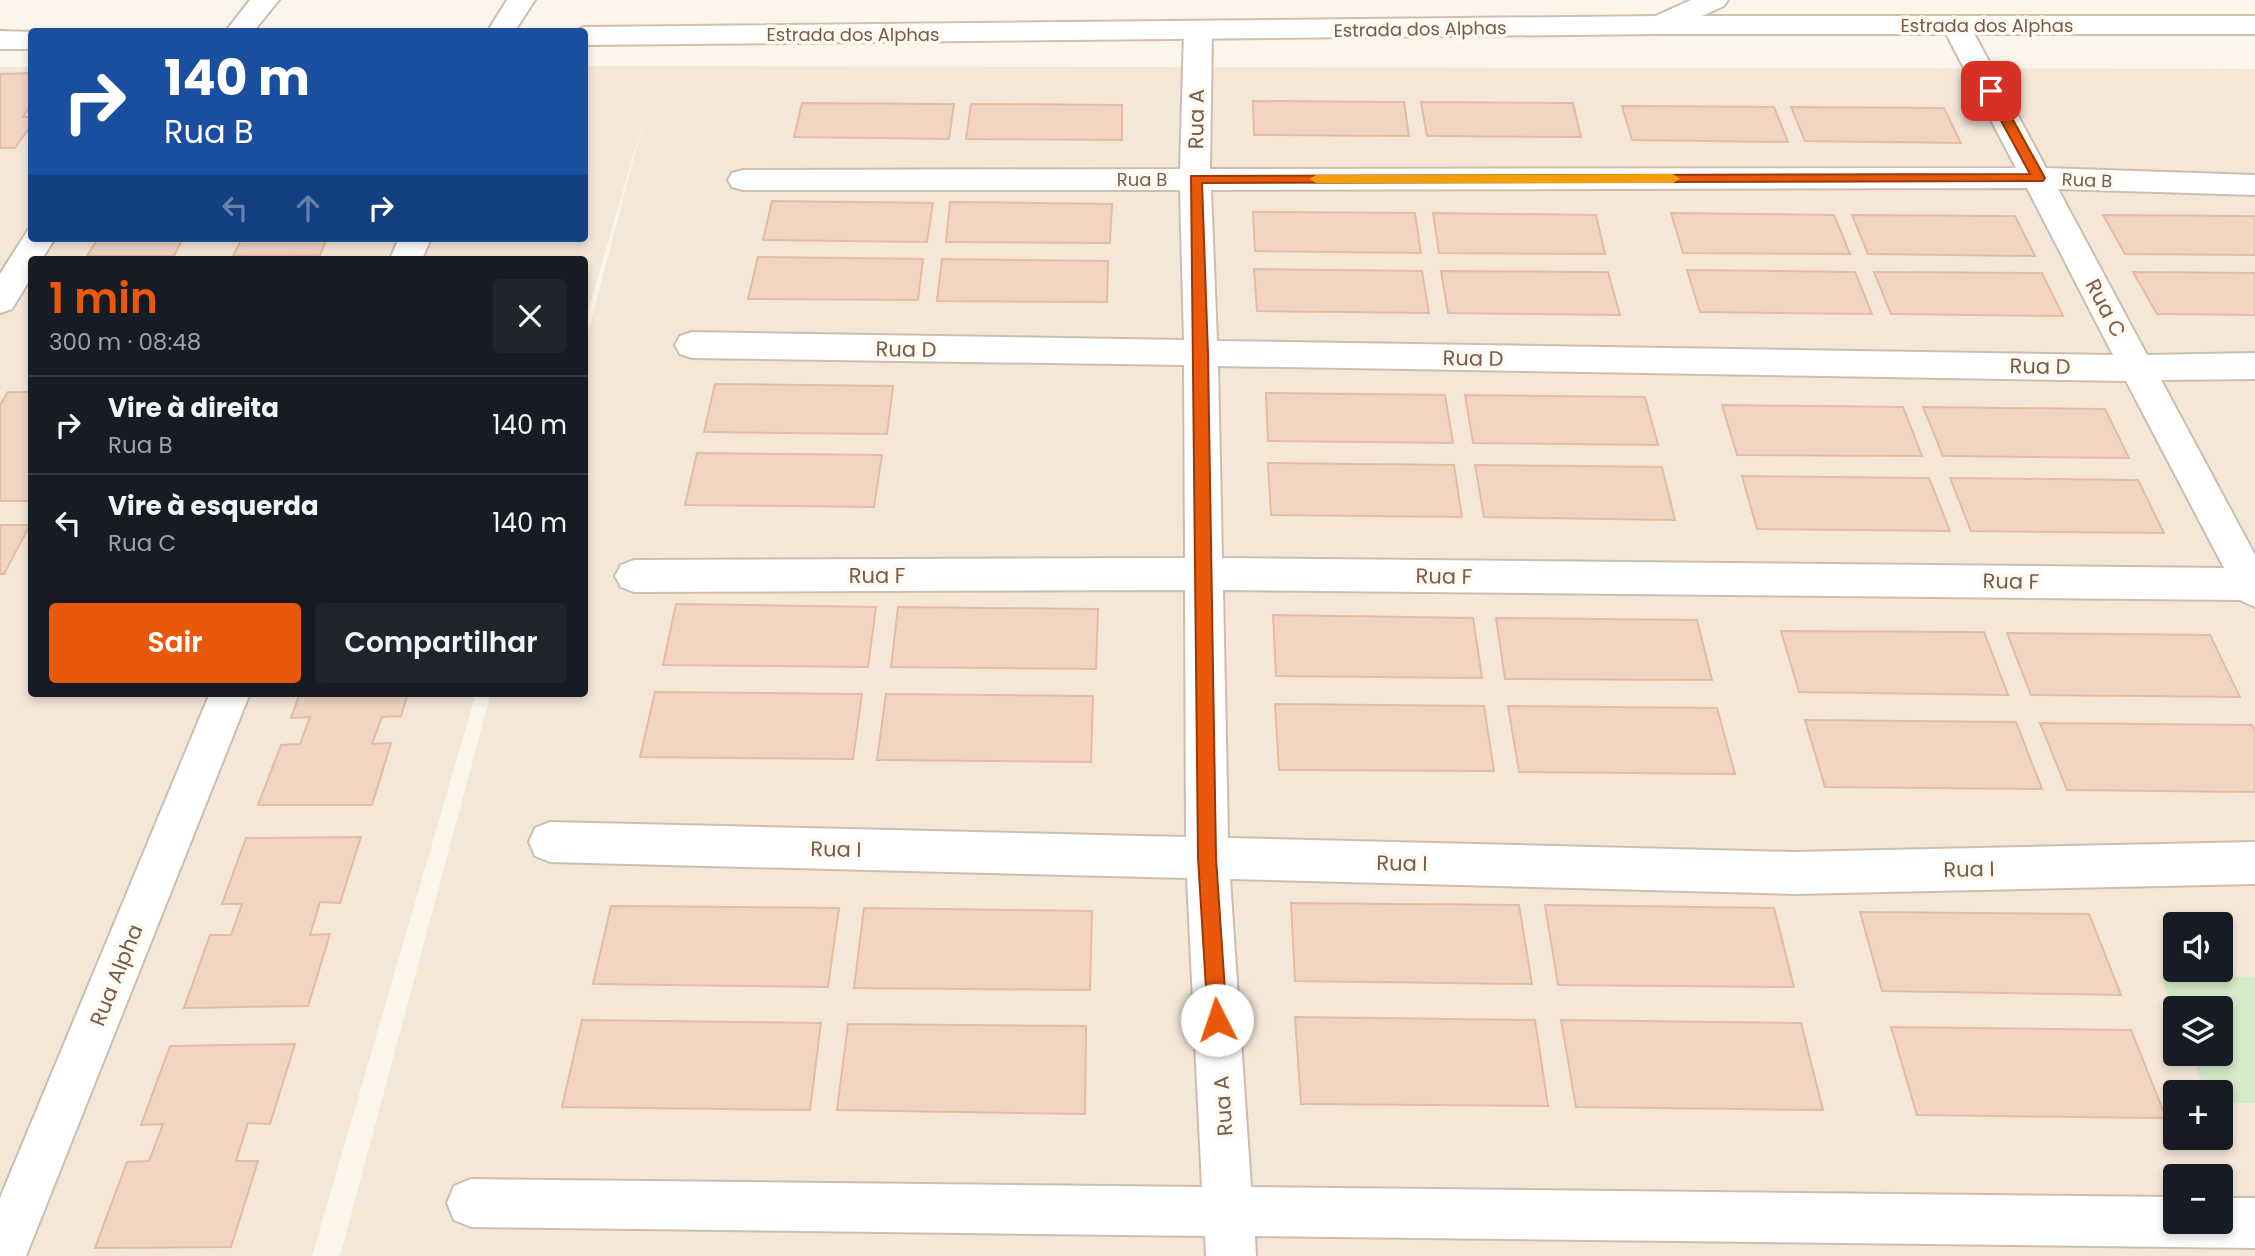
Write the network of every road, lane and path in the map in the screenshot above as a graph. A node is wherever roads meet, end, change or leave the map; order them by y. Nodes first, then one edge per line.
1 (265, 0) edge
2 (522, 0) edge
3 (1714, 0) edge
4 (1659, 25) junction
5 (2255, 25) edge
6 (1956, 26) junction
7 (241, 28) edge
8 (503, 28) edge
9 (1198, 32) junction
10 (588, 36) edge
11 (0, 40) edge
12 (28, 40) edge
13 (2038, 178) junction
14 (1195, 179) junction
15 (743, 180) dead end
16 (2255, 185) edge
17 (37, 242) edge
18 (0, 301) edge
19 (692, 345) dead end
20 (1201, 354) junction
21 (2255, 366) edge
22 (2138, 368) junction
23 (1204, 574) junction
24 (634, 576) dead end
25 (2254, 586) edge
26 (228, 697) edge
27 (550, 842) dead end
28 (1207, 858) junction
29 (2255, 863) edge
30 (471, 1203) dead end
31 (2255, 1223) edge
32 (1230, 1233) edge
33 (1, 1256) edge

1 - 7 street
2 - 8 street
3 - 4 street
4 - 6 street, Estrada dos Alphas
4 - 9 street, Estrada dos Alphas
5 - 6 street, Estrada dos Alphas
6 - 13 street, Rua C
9 - 10 street, Estrada dos Alphas
9 - 14 street, Rua A
11 - 12 street
13 - 14 street, Rua B
13 - 16 street, Rua B
13 - 22 street, Rua C
14 - 15 street, Rua B
14 - 20 street, Rua A
17 - 18 street
19 - 20 street, Rua D
20 - 22 street, Rua D
20 - 23 street, Rua A
21 - 22 street, Rua D
22 - 25 street, Rua C
23 - 24 street, Rua F
23 - 25 street, Rua F
23 - 28 street, Rua A
26 - 33 street, Rua Alpha
27 - 28 street, Rua I
28 - 29 street, Rua I
28 - 32 street, Rua A
30 - 32 street
31 - 32 street

